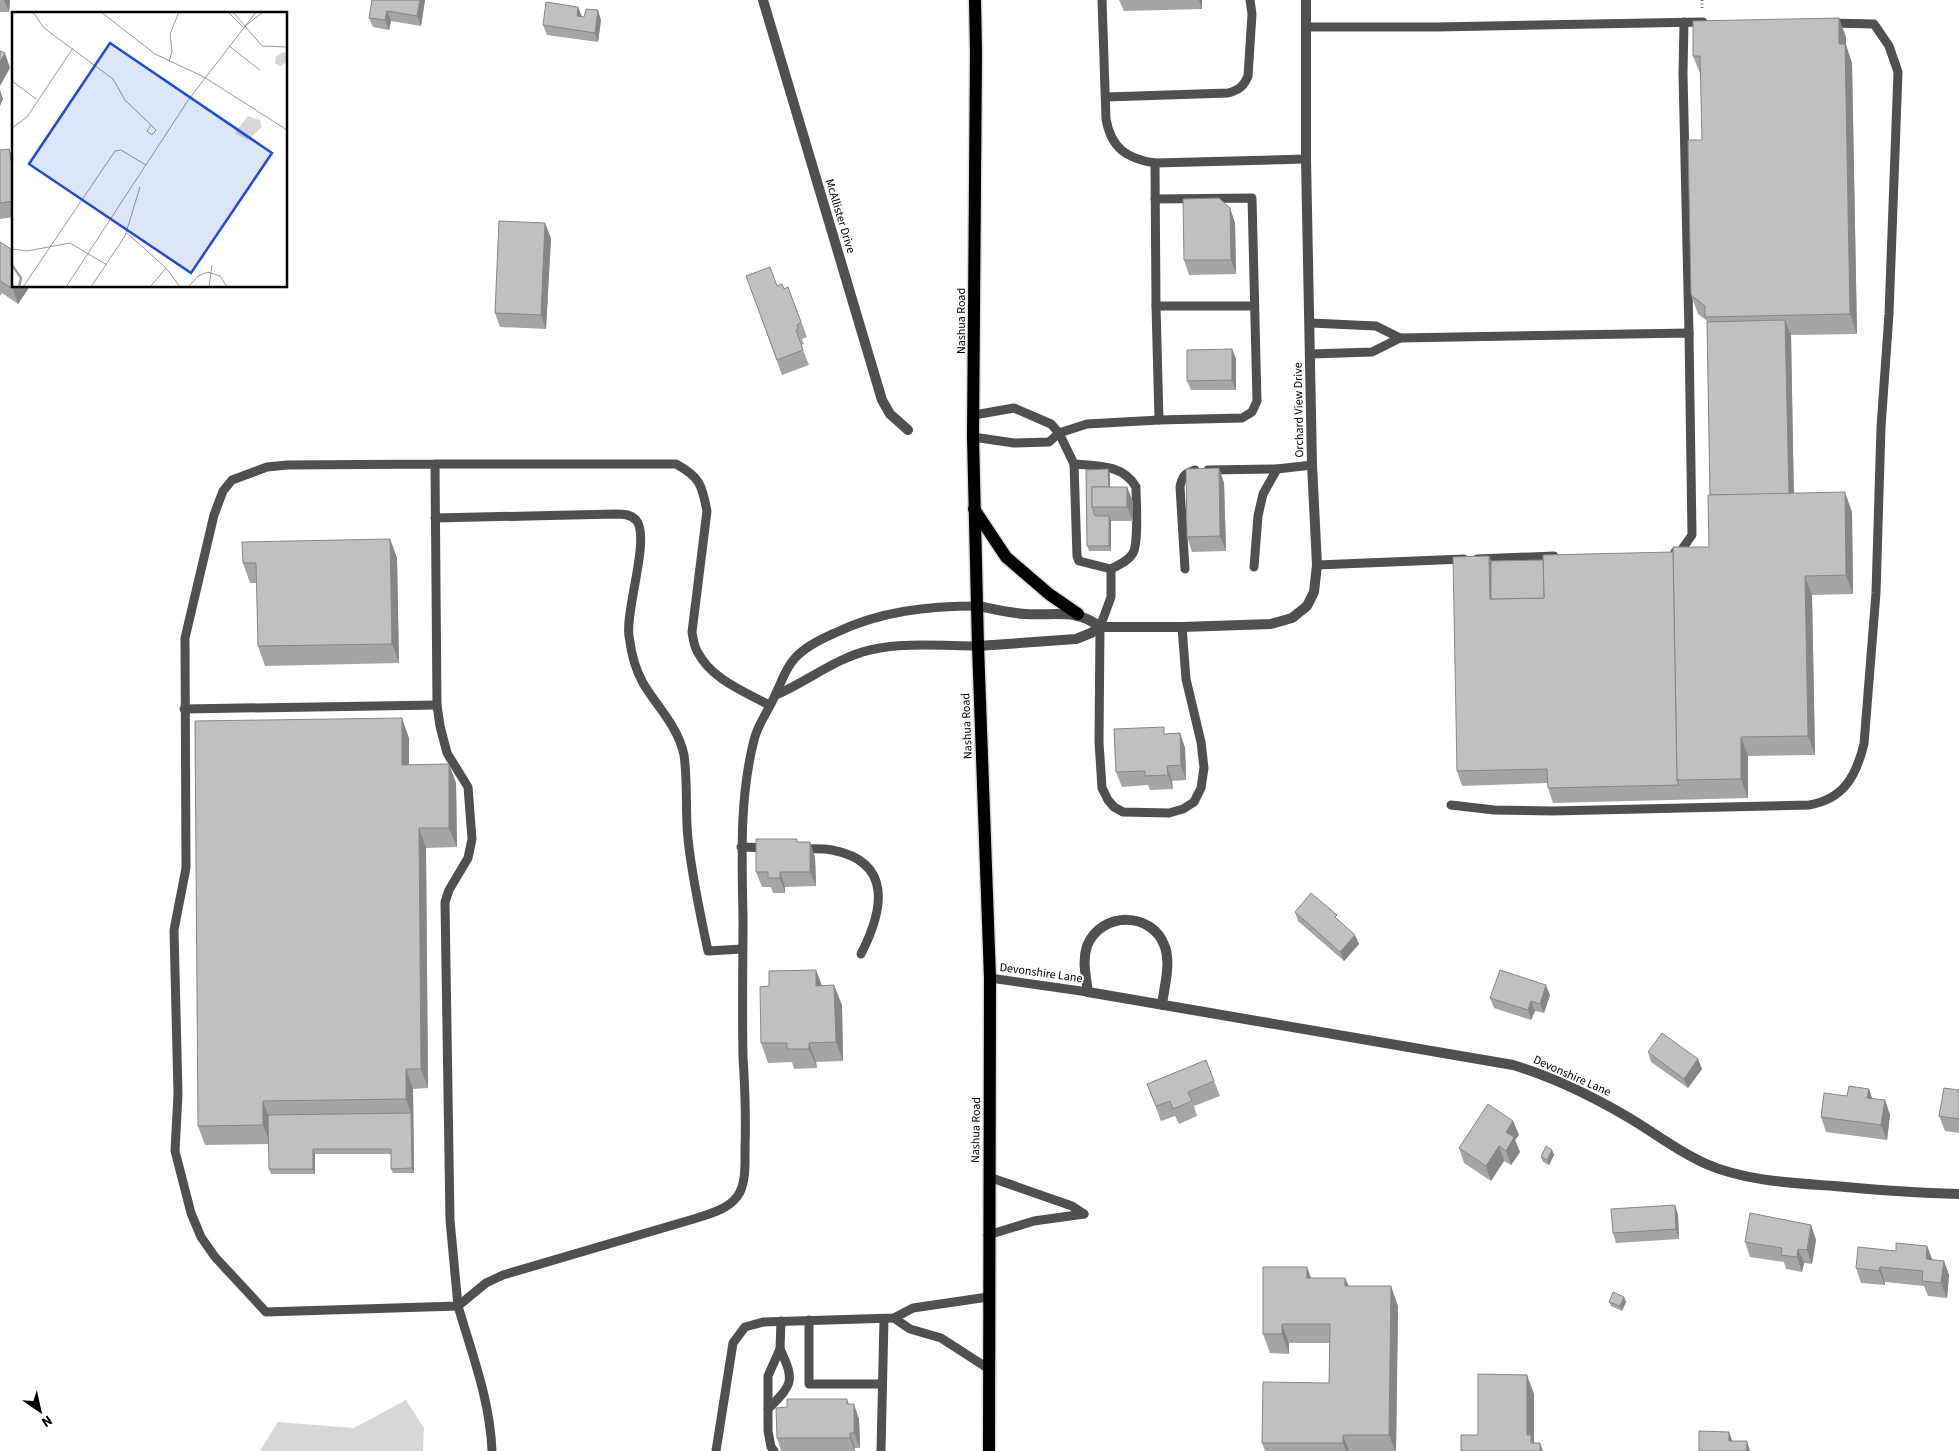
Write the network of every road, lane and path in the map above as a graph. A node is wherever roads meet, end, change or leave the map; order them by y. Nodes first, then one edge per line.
1 (763, 0) edge
2 (975, 0) edge
3 (1102, 0) edge
4 (1250, 0) edge
5 (1306, 0) edge
6 (1684, 22) junction
7 (1713, 22) edge
8 (1817, 23) edge
9 (1306, 27) junction
10 (1106, 97) junction
11 (1306, 159) junction
12 (1155, 163) junction
13 (1155, 198) junction
14 (1156, 306) junction
15 (1254, 306) junction
16 (1311, 323) junction
17 (1689, 333) junction
18 (1400, 338) junction
19 (1311, 354) junction
20 (974, 415) junction
21 (1159, 420) junction
22 (908, 430) dead end
23 (1059, 433) junction
24 (973, 437) junction
25 (435, 464) junction
26 (1074, 464) junction
27 (1312, 466) junction
28 (1277, 469) junction
29 (974, 509) junction
30 (435, 518) junction
31 (1664, 553) edge
32 (1562, 556) edge
33 (1317, 565) junction
34 (1254, 567) dead end
35 (1185, 568) dead end
36 (1110, 569) junction
37 (978, 606) junction
38 (1078, 614) junction
39 (1100, 627) junction
40 (1182, 627) junction
41 (978, 646) junction
42 (776, 695) junction
43 (437, 705) junction
44 (769, 705) junction
45 (184, 709) junction
46 (1451, 805) dead end
47 (741, 847) junction
48 (781, 848) edge
49 (791, 849) edge
50 (742, 949) junction
51 (861, 954) dead end
52 (990, 978) junction
53 (1088, 992) junction
54 (1162, 1005) junction
55 (989, 1177) junction
56 (1959, 1194) edge
57 (988, 1235) junction
58 (988, 1297) junction
59 (458, 1306) junction
60 (894, 1318) junction
61 (884, 1319) junction
62 (809, 1320) junction
63 (781, 1321) junction
64 (780, 1349) junction
65 (989, 1369) junction
66 (882, 1384) junction
67 (768, 1408) junction
68 (492, 1451) edge
69 (716, 1451) edge
70 (774, 1451) edge
71 (881, 1451) edge
72 (989, 1451) edge

1 - 22 street, McAllister Drive
2 - 20 main road, Nashua Road
3 - 10 lane
4 - 10 lane
5 - 9 street, Orchard View Drive
6 - 7 lane
6 - 9 lane
6 - 17 lane
8 - 46 lane
9 - 11 street, Orchard View Drive
10 - 12 lane
11 - 12 lane
11 - 16 street, Orchard View Drive
12 - 13 lane
13 - 14 lane
13 - 15 lane
14 - 15 lane
14 - 21 lane
15 - 21 lane
16 - 18 lane
16 - 19 street, Orchard View Drive
17 - 18 lane
17 - 31 lane
18 - 19 lane
19 - 27 street, Orchard View Drive
20 - 23 lane
20 - 24 main road, Nashua Road
21 - 23 lane
23 - 24 lane
23 - 26 lane
24 - 29 main road, Nashua Road
25 - 30 lane
25 - 44 lane
25 - 45 lane
26 - 36 lane
26 - 36 lane
27 - 28 lane
27 - 33 street, Orchard View Drive
28 - 34 lane
28 - 35 lane
29 - 37 main road, Nashua Road
29 - 38 main road
30 - 43 lane
30 - 50 lane
32 - 33 lane
33 - 40 street, Orchard View Drive
36 - 39 lane
37 - 38 street
37 - 41 main road, Nashua Road
37 - 42 lane
38 - 39 street
39 - 40 street, Orchard View Drive
39 - 40 lane
39 - 41 street, Orchard View Drive
41 - 42 lane
41 - 52 main road, Nashua Road
42 - 44 lane
43 - 45 lane
43 - 59 lane
44 - 47 lane
45 - 59 lane
47 - 48 lane
47 - 50 lane
49 - 51 lane
50 - 59 lane
52 - 53 lane, Devonshire Lane
52 - 55 main road, Nashua Road
53 - 54 street, Devonshire Lane
53 - 54 street, Devonshire Lane
54 - 56 street, Devonshire Lane
55 - 57 main road, Nashua Road
55 - 57 lane
57 - 58 main road, Nashua Road
58 - 60 lane
58 - 65 main road, Nashua Road
59 - 68 lane
60 - 61 lane
60 - 65 lane
61 - 62 lane
61 - 66 lane
62 - 63 lane
62 - 66 lane
63 - 64 lane
63 - 69 lane
64 - 67 lane
64 - 67 lane
65 - 72 main road, Nashua Road
66 - 71 lane
67 - 70 lane

